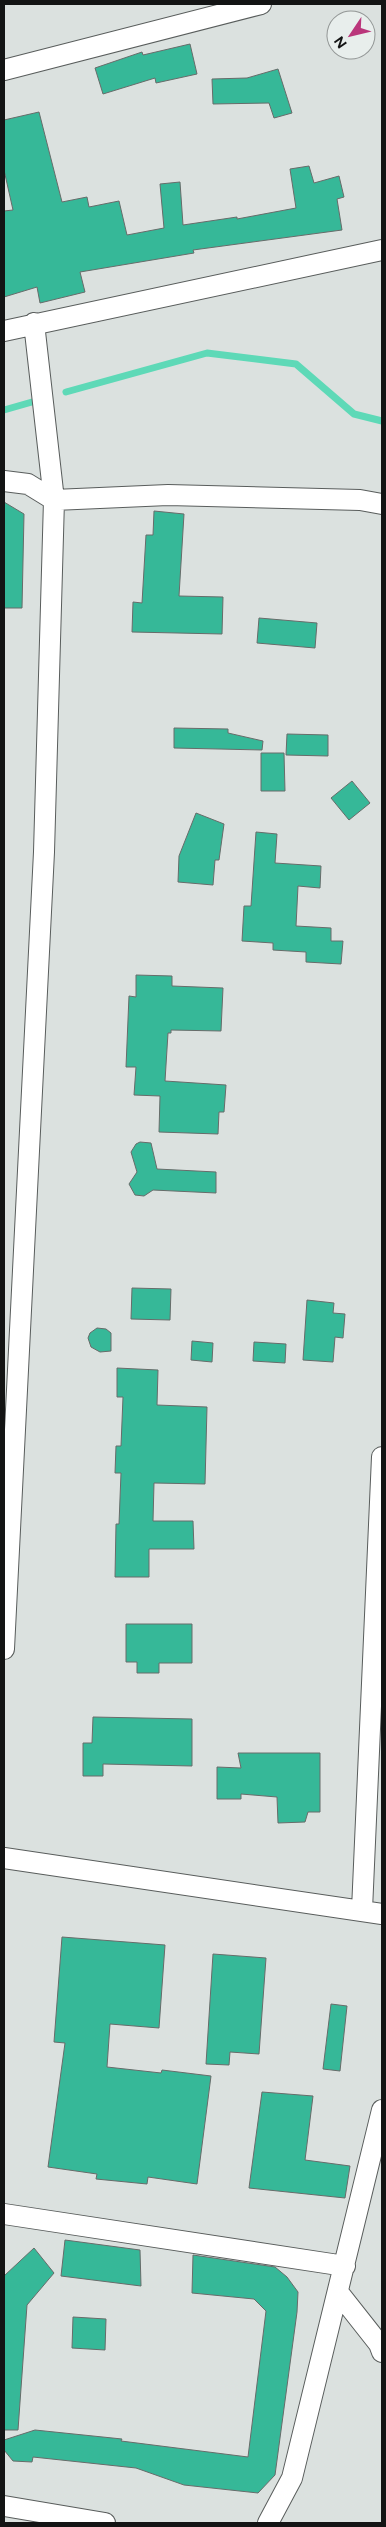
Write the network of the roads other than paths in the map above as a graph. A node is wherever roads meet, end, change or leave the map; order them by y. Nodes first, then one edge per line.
1 (261, 4) edge
2 (4, 70) edge
3 (382, 250) edge
4 (34, 323) junction
5 (4, 331) edge
6 (4, 481) edge
7 (54, 500) junction
8 (382, 504) edge
9 (382, 1457) edge
10 (382, 1477) edge
11 (4, 1649) edge
12 (4, 1858) edge
13 (362, 1910) junction
14 (382, 1914) edge
15 (382, 2110) edge
16 (4, 2214) edge
17 (345, 2266) junction
18 (338, 2292) junction
19 (382, 2352) edge
20 (4, 2506) edge
21 (105, 2523) edge
22 (268, 2523) edge

1 - 2 street
3 - 4 street
4 - 5 street
4 - 7 street
6 - 7 street
7 - 8 street
7 - 11 street
9 - 10 street
10 - 13 street
12 - 13 street
13 - 14 street
15 - 17 street
16 - 17 street
17 - 18 street
18 - 19 street
18 - 22 street
20 - 21 street

